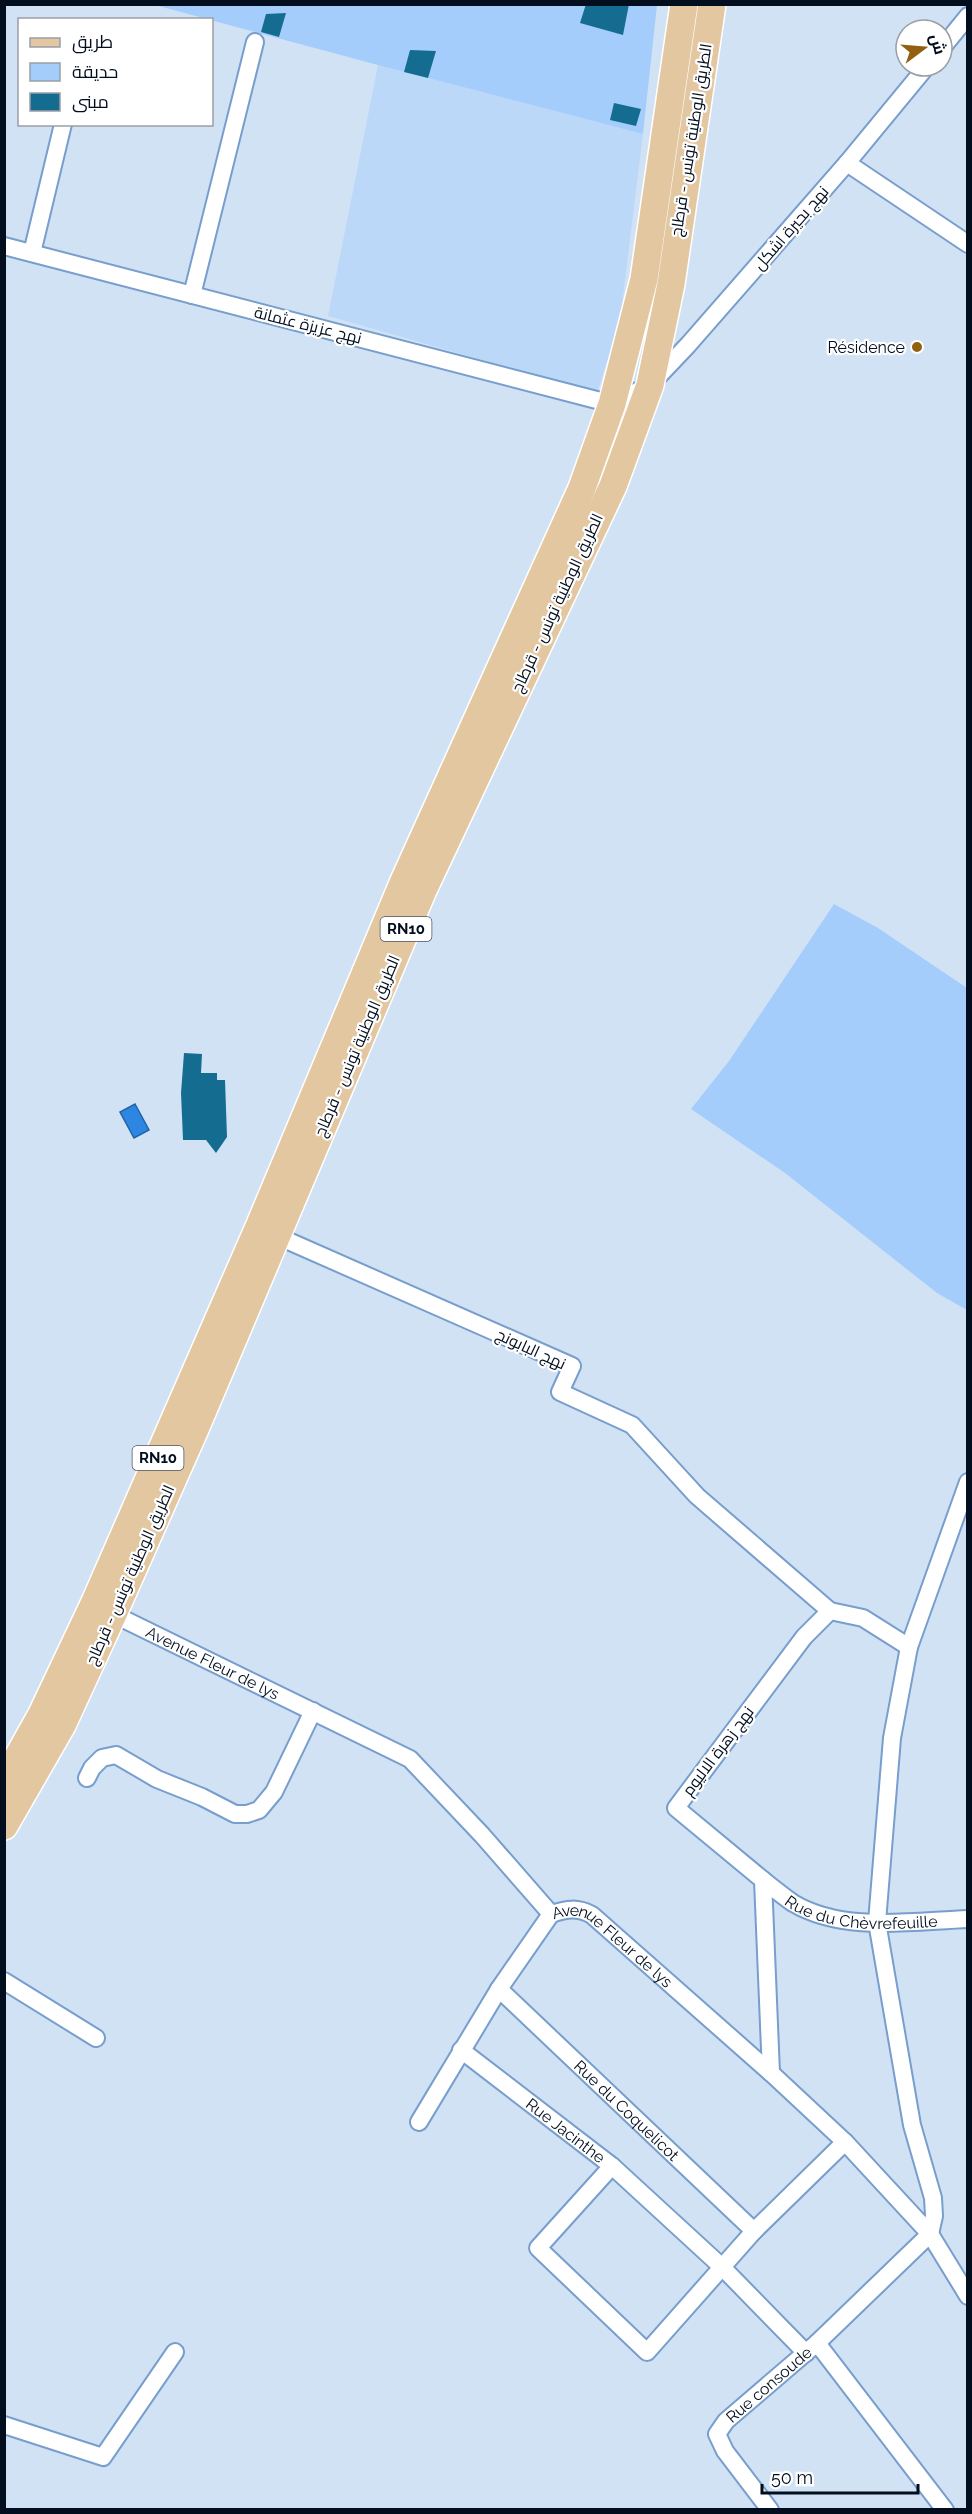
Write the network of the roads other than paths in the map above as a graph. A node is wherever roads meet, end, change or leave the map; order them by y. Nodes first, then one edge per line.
1 (684, 4) edge
2 (712, 4) edge
3 (968, 16) edge
4 (954, 33) edge
5 (255, 42) dead end
6 (917, 78) edge
7 (63, 126) edge
8 (847, 163) junction
9 (968, 244) edge
10 (4, 246) edge
11 (32, 253) junction
12 (192, 295) junction
13 (650, 385) junction
14 (612, 404) junction
15 (277, 1236) junction
16 (968, 1482) edge
17 (830, 1611) junction
18 (113, 1614) junction
19 (909, 1647) junction
20 (313, 1711) junction
21 (87, 1778) dead end
22 (4, 1782) edge
23 (4, 1826) edge
24 (763, 1880) junction
25 (551, 1914) junction
26 (968, 1919) edge
27 (877, 1922) junction
28 (4, 1981) edge
29 (499, 1989) junction
30 (96, 2038) dead end
31 (461, 2050) junction
32 (771, 2073) junction
33 (419, 2122) dead end
34 (845, 2142) junction
35 (612, 2166) junction
36 (754, 2231) junction
37 (930, 2234) junction
38 (722, 2267) junction
39 (968, 2296) edge
40 (811, 2348) junction
41 (175, 2352) dead end
42 (4, 2425) edge
43 (770, 2510) edge
44 (945, 2510) edge

1 - 14 main road, الطريق الوطنية تونس - قرطاج / RN10
2 - 13 main road, الطريق الوطنية تونس - قرطاج / RN10
3 - 4 street
5 - 12 street
6 - 8 street, نهج بحيرة اشكل
7 - 11 street
8 - 9 street
8 - 13 street, نهج بحيرة اشكل
10 - 11 street, نهج عزيزة عثمانة
11 - 12 street, نهج عزيزة عثمانة
12 - 14 street, نهج عزيزة عثمانة
13 - 14 street
13 - 15 main road, الطريق الوطنية تونس - قرطاج / RN10
14 - 22 main road, الطريق الوطنية تونس - قرطاج / RN10
15 - 17 street, نهج البابونج
15 - 18 main road, الطريق الوطنية تونس - قرطاج / RN10
16 - 19 street
17 - 19 street
17 - 24 street, نهج زهرة الاليوم
18 - 20 street, Avenue Fleur de lys
18 - 23 main road, الطريق الوطنية تونس - قرطاج / RN10
19 - 27 street
20 - 21 street
20 - 25 street, Avenue Fleur de lys
24 - 27 street, Rue du Chèvrefeuille
24 - 32 street
25 - 29 street
25 - 32 street, Avenue Fleur de lys
26 - 27 street, Rue du Chèvrefeuille
27 - 37 street
28 - 30 street
29 - 31 street
29 - 36 street, Rue du Coquelicot
31 - 33 street
31 - 35 street, Rue Jacinthe
32 - 34 street, Avenue Fleur de lys
34 - 36 street
34 - 37 street, Avenue Fleur de lys
35 - 38 street
35 - 38 street, Rue Jacinthe
36 - 38 street
37 - 39 street, Avenue Fleur de lys
37 - 40 street
38 - 40 street
40 - 43 street, Rue consoude
40 - 44 street, Rue consoude
41 - 42 street

